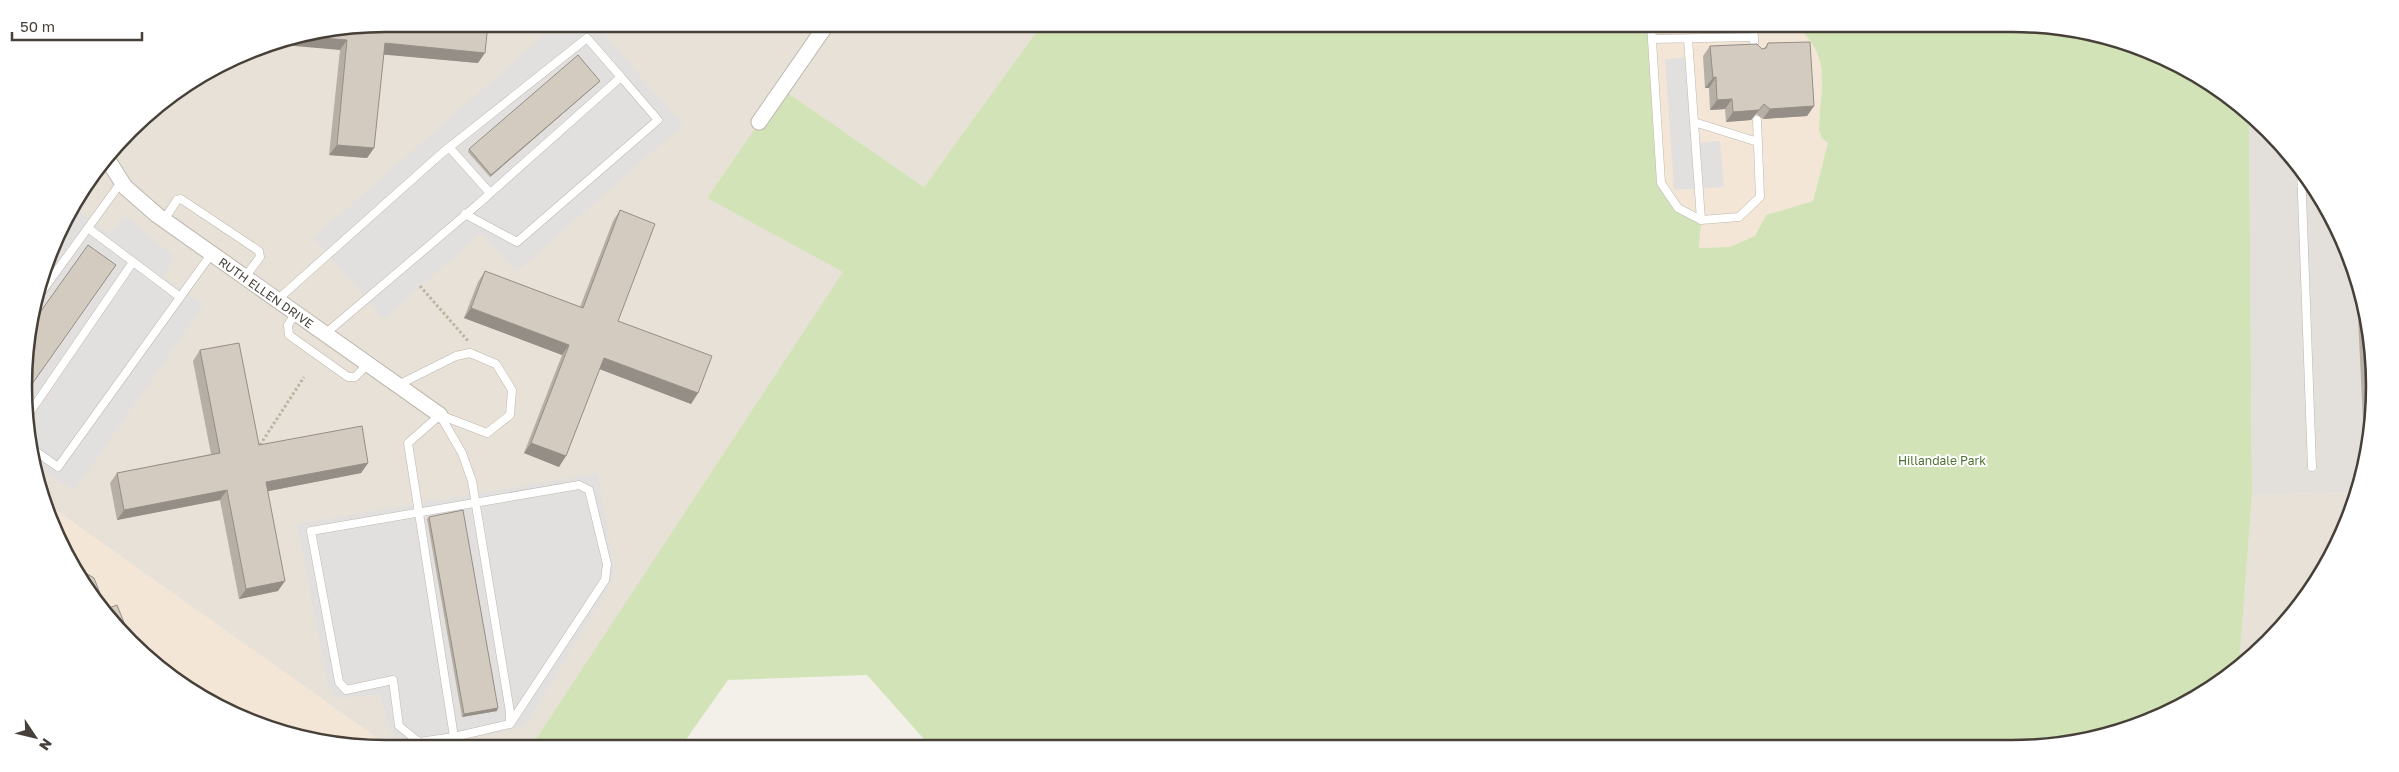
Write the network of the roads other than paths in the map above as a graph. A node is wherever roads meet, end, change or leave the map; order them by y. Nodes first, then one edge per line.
1 (821, 32) edge
2 (1652, 32) edge
3 (1754, 32) edge
4 (1754, 36) junction
5 (1652, 39) junction
6 (1688, 39) junction
7 (1755, 54) edge
8 (621, 77) junction
9 (1757, 120) edge
10 (759, 122) dead end
11 (1694, 122) junction
12 (1758, 142) junction
13 (450, 147) junction
14 (111, 165) edge
15 (122, 181) junction
16 (2302, 183) edge
17 (490, 193) junction
18 (466, 214) junction
19 (164, 220) junction
20 (1701, 220) junction
21 (88, 228) junction
22 (212, 254) junction
23 (132, 262) junction
24 (245, 277) junction
25 (48, 282) edge
26 (180, 297) junction
27 (277, 300) junction
28 (296, 313) junction
29 (325, 334) junction
30 (368, 364) junction
31 (398, 385) junction
32 (33, 408) edge
33 (440, 415) junction
34 (39, 453) edge
35 (2312, 467) dead end
36 (476, 502) junction
37 (418, 513) junction
38 (510, 724) junction
39 (454, 737) junction
40 (416, 740) edge
41 (433, 740) edge

1 - 10 street
2 - 5 lane
3 - 4 lane
4 - 6 lane
4 - 7 lane
5 - 6 lane
5 - 20 lane
6 - 11 lane
8 - 13 lane
8 - 17 lane
8 - 18 lane
9 - 12 lane
11 - 12 lane
11 - 20 lane
12 - 20 lane
13 - 17 lane
13 - 27 lane
14 - 15 street, RUTH ELLEN DRIVE
15 - 19 street, RUTH ELLEN DRIVE
15 - 21 lane
16 - 35 lane
17 - 18 lane
18 - 29 lane
19 - 22 street, RUTH ELLEN DRIVE
19 - 24 lane
21 - 23 lane
21 - 25 lane
22 - 24 street, RUTH ELLEN DRIVE
22 - 26 lane
23 - 26 lane
23 - 32 lane
24 - 27 street, RUTH ELLEN DRIVE
26 - 34 lane
27 - 28 street, RUTH ELLEN DRIVE
28 - 29 street, RUTH ELLEN DRIVE
28 - 30 lane
29 - 30 street, RUTH ELLEN DRIVE
30 - 31 street, RUTH ELLEN DRIVE
31 - 33 street, RUTH ELLEN DRIVE
31 - 33 lane
33 - 36 lane
33 - 37 lane
36 - 37 lane
36 - 38 lane
36 - 38 lane
37 - 39 lane
37 - 40 lane
38 - 39 lane
39 - 41 lane

